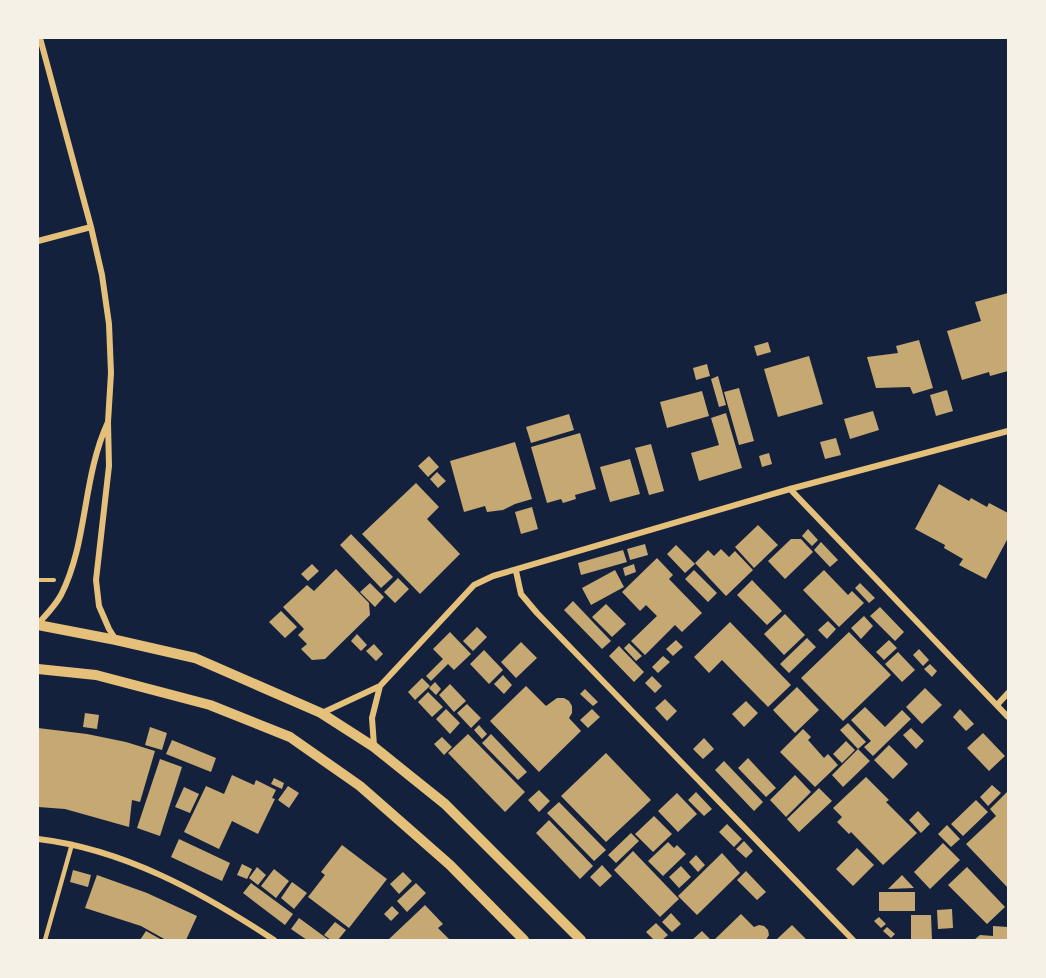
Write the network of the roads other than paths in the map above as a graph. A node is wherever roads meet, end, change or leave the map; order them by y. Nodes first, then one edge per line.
1 (40, 38) edge
2 (91, 227) junction
3 (38, 241) edge
4 (108, 422) junction
5 (1008, 431) edge
6 (790, 489) junction
7 (516, 571) junction
8 (38, 625) edge
9 (116, 640) junction
10 (38, 669) edge
11 (380, 686) junction
12 (1008, 693) edge
13 (997, 705) junction
14 (321, 713) junction
15 (1008, 717) edge
16 (374, 747) junction
17 (38, 839) edge
18 (72, 844) junction
19 (45, 940) edge
20 (274, 940) edge
21 (524, 940) edge
22 (581, 940) edge
23 (853, 940) edge

1 - 2 street
2 - 3 street
2 - 4 street
4 - 8 street
4 - 9 street
5 - 6 street
6 - 7 street
6 - 13 street
7 - 11 street
7 - 23 street
8 - 9 street
9 - 14 street
10 - 21 street
11 - 14 street
11 - 16 street
12 - 13 street
13 - 15 street
14 - 16 street
16 - 22 street
17 - 18 street
18 - 19 lane
18 - 20 street

